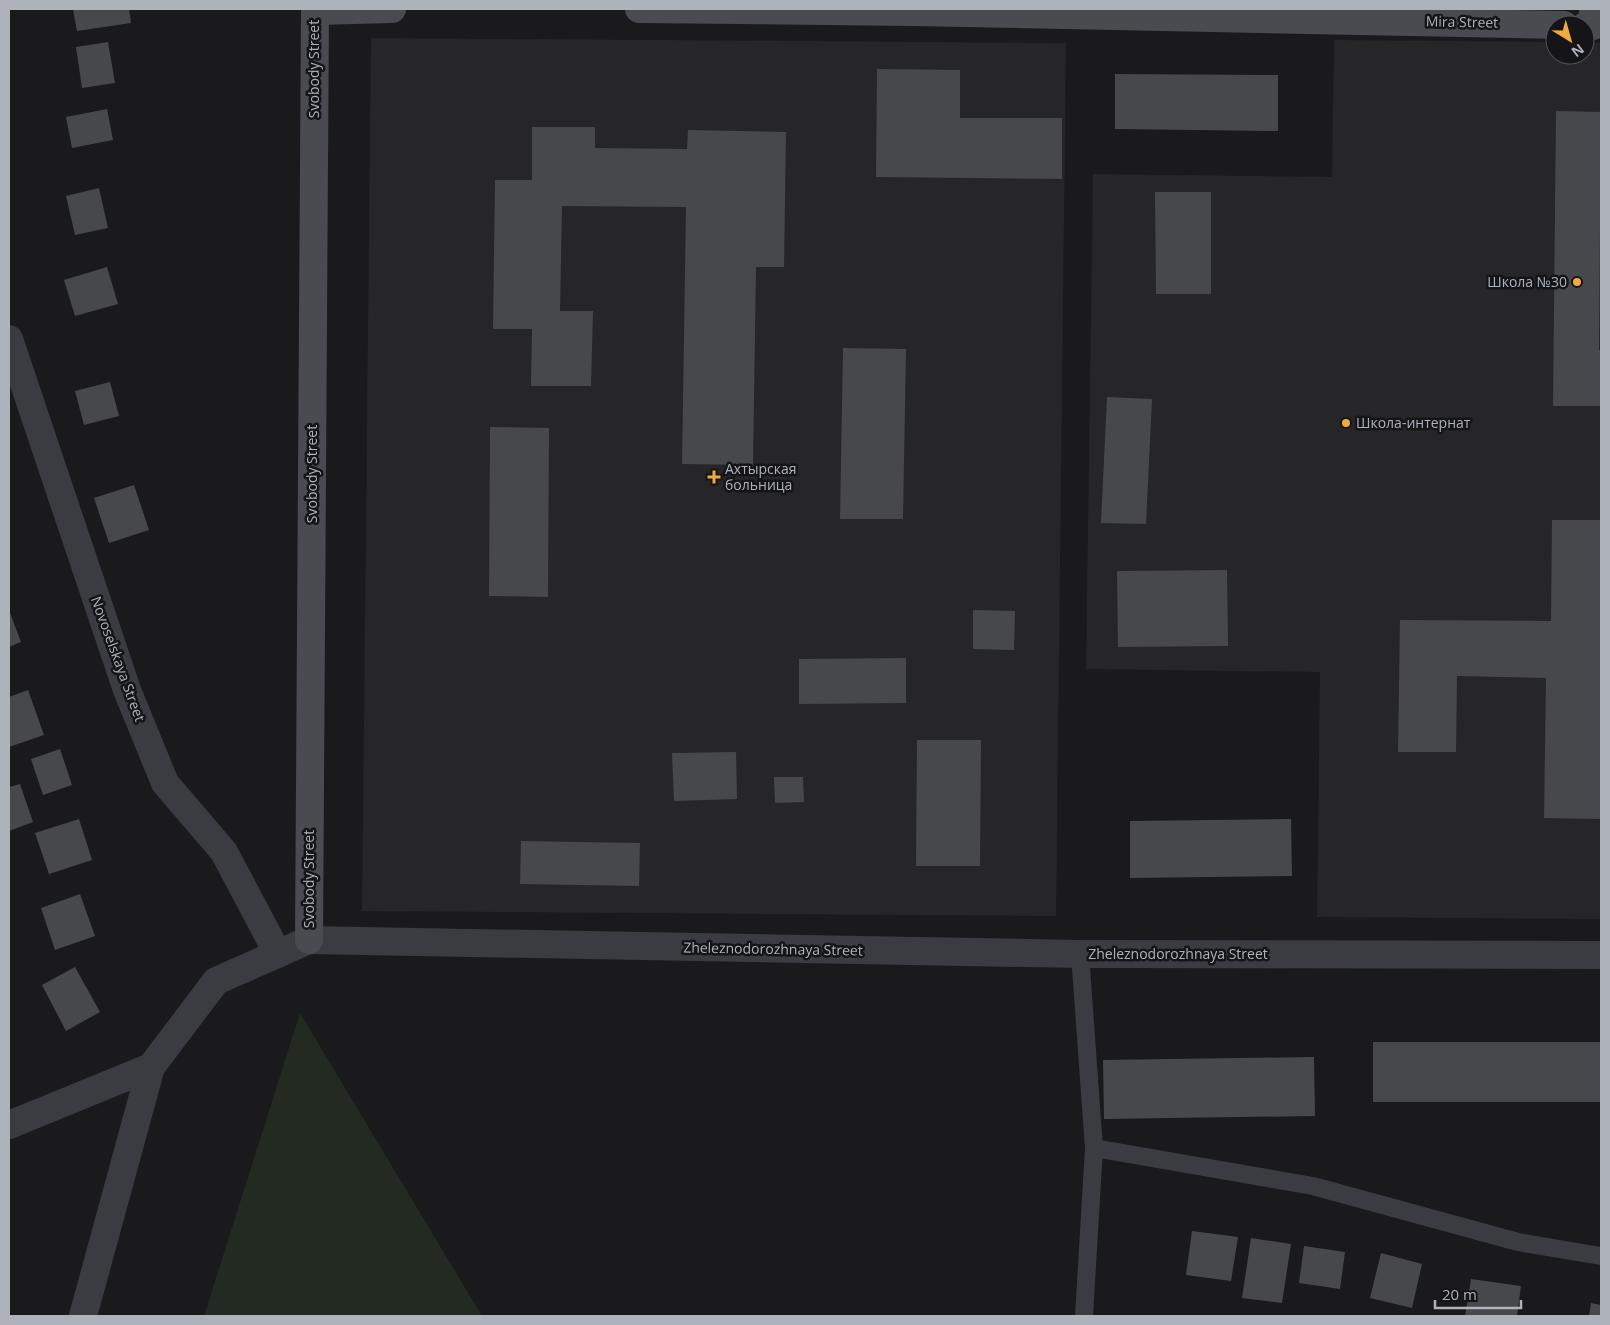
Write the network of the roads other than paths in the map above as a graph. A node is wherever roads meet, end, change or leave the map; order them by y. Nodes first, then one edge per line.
1 (392, 9) edge
2 (639, 9) edge
3 (768, 9) edge
4 (314, 10) edge
5 (913, 10) edge
6 (1080, 12) edge
7 (1374, 14) edge
8 (1545, 24) edge
9 (9, 339) edge
10 (309, 940) junction
11 (278, 954) junction
12 (1080, 954) junction
13 (1601, 955) edge
14 (151, 1068) junction
15 (9, 1125) edge
16 (1094, 1148) junction
17 (1601, 1256) edge
18 (83, 1316) edge
19 (1084, 1316) edge

1 - 4 street
2 - 3 street, Mira Street
3 - 5 street, Mira Street
4 - 10 street, Svobody Street
5 - 6 street, Mira Street
6 - 7 street, Mira Street
7 - 8 street, Mira Street
9 - 11 street, Novoselskaya Street
10 - 11 street, Zheleznodorozhnaya Street
10 - 12 street, Zheleznodorozhnaya Street
11 - 14 street, Zheleznodorozhnaya Street
12 - 13 street, Zheleznodorozhnaya Street
12 - 16 lane
14 - 15 street
14 - 18 street
16 - 17 lane
16 - 19 lane

